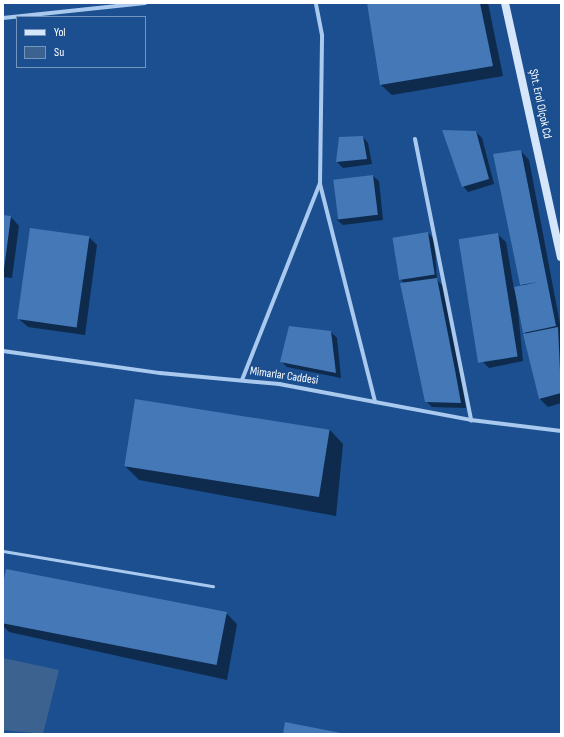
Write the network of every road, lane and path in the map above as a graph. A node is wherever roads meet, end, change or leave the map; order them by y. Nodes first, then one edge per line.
1 (146, 3) edge
2 (316, 3) edge
3 (506, 3) edge
4 (96, 5) edge
5 (16, 16) edge
6 (17, 16) edge
7 (3, 18) edge
8 (415, 139) dead end
9 (320, 183) junction
10 (561, 258) edge
11 (3, 351) edge
12 (242, 380) junction
13 (375, 402) junction
14 (471, 420) junction
15 (561, 431) edge
16 (3, 551) edge
17 (214, 586) dead end

1 - 4 street
2 - 9 street
3 - 10 street, Şht. Erol Olçok Cd
4 - 6 street
5 - 7 street
8 - 14 street
9 - 12 street
9 - 13 street
11 - 12 street, Mimarlar Caddesi
12 - 13 street, Mimarlar Caddesi
13 - 14 street, Mimarlar Caddesi
14 - 15 street, Mimarlar Caddesi
16 - 17 lane

